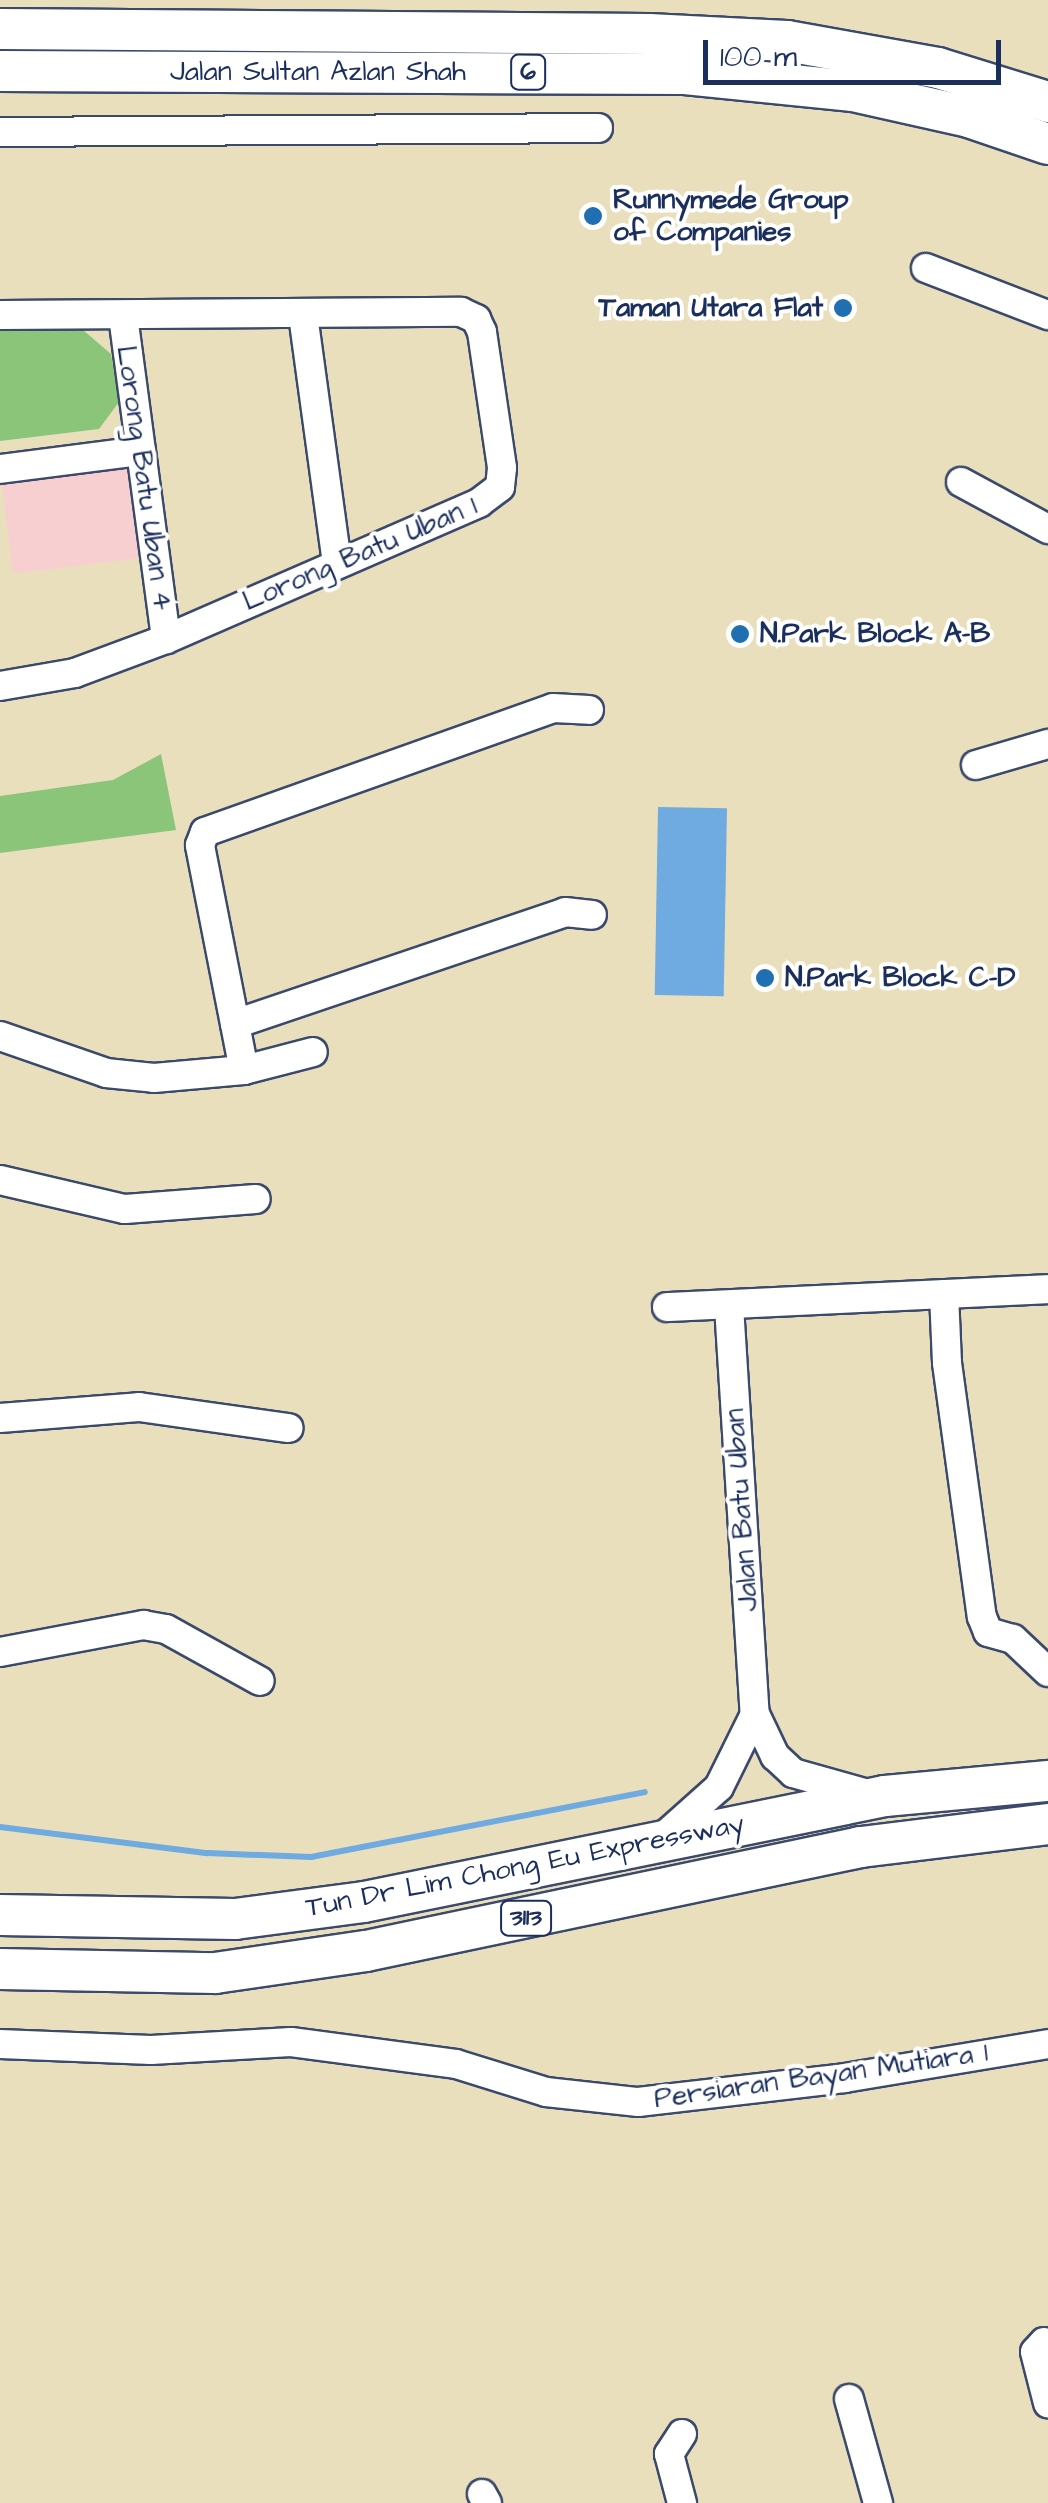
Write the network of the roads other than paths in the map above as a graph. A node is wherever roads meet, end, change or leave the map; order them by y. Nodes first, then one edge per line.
1 (0, 29) edge
2 (0, 71) edge
3 (1048, 102) edge
4 (598, 128) dead end
5 (0, 132) edge
6 (1048, 144) edge
7 (926, 268) dead end
8 (0, 314) edge
9 (303, 315) junction
10 (1048, 315) edge
11 (123, 316) junction
12 (141, 451) junction
13 (0, 469) edge
14 (961, 482) dead end
15 (1048, 529) edge
16 (337, 564) junction
17 (166, 639) junction
18 (0, 686) edge
19 (589, 710) dead end
20 (1048, 744) edge
21 (976, 764) dead end
22 (592, 915) dead end
23 (235, 1024) junction
24 (0, 1036) edge
25 (314, 1052) dead end
26 (244, 1070) junction
27 (0, 1180) edge
28 (256, 1198) dead end
29 (1048, 1290) edge
30 (944, 1294) junction
31 (728, 1306) junction
32 (667, 1308) dead end
33 (0, 1418) edge
34 (290, 1428) dead end
35 (0, 1652) edge
36 (1048, 1672) edge
37 (260, 1681) dead end
38 (755, 1714) junction
39 (1048, 1781) edge
40 (885, 1796) junction
41 (1048, 1824) edge
42 (659, 1840) junction
43 (0, 1915) edge
44 (0, 1969) edge
45 (0, 2044) edge
46 (1048, 2044) edge
47 (1044, 2342) dead end
48 (849, 2400) dead end
49 (1048, 2404) edge
50 (682, 2434) dead end
51 (682, 2503) edge
52 (878, 2503) edge

1 - 3 highway, Jalan Sultan Azlan Shah / 6
2 - 6 highway, Jalan Sultan Azlan Shah / 6
4 - 5 street
7 - 10 street
8 - 11 street, Lorong Batu Uban 1
9 - 11 street, Lorong Batu Uban 1
9 - 16 street
9 - 16 street, Lorong Batu Uban 1
11 - 12 street, Lorong Batu Uban 4
12 - 13 street
12 - 17 street, Lorong Batu Uban 4
14 - 15 street
16 - 17 street, Lorong Batu Uban 1
17 - 18 street, Lorong Batu Uban 1
19 - 23 street
20 - 21 street
22 - 23 street
23 - 26 street
24 - 26 street
25 - 26 street
27 - 28 street
29 - 30 street
30 - 31 street
30 - 36 street
31 - 32 street
31 - 38 street, Jalan Batu Uban
33 - 34 street
35 - 37 street
38 - 40 street, Jalan Batu Uban
38 - 42 street
39 - 40 highway, Tun Dr Lim Chong Eu Expressway / 3113
40 - 42 highway, Tun Dr Lim Chong Eu Expressway / 3113
41 - 44 highway, Tun Dr Lim Chong Eu Expressway / 3113
42 - 43 highway, Tun Dr Lim Chong Eu Expressway / 3113
45 - 46 street, Persiaran Bayan Mutiara 1
47 - 49 street
48 - 52 street
50 - 51 street

